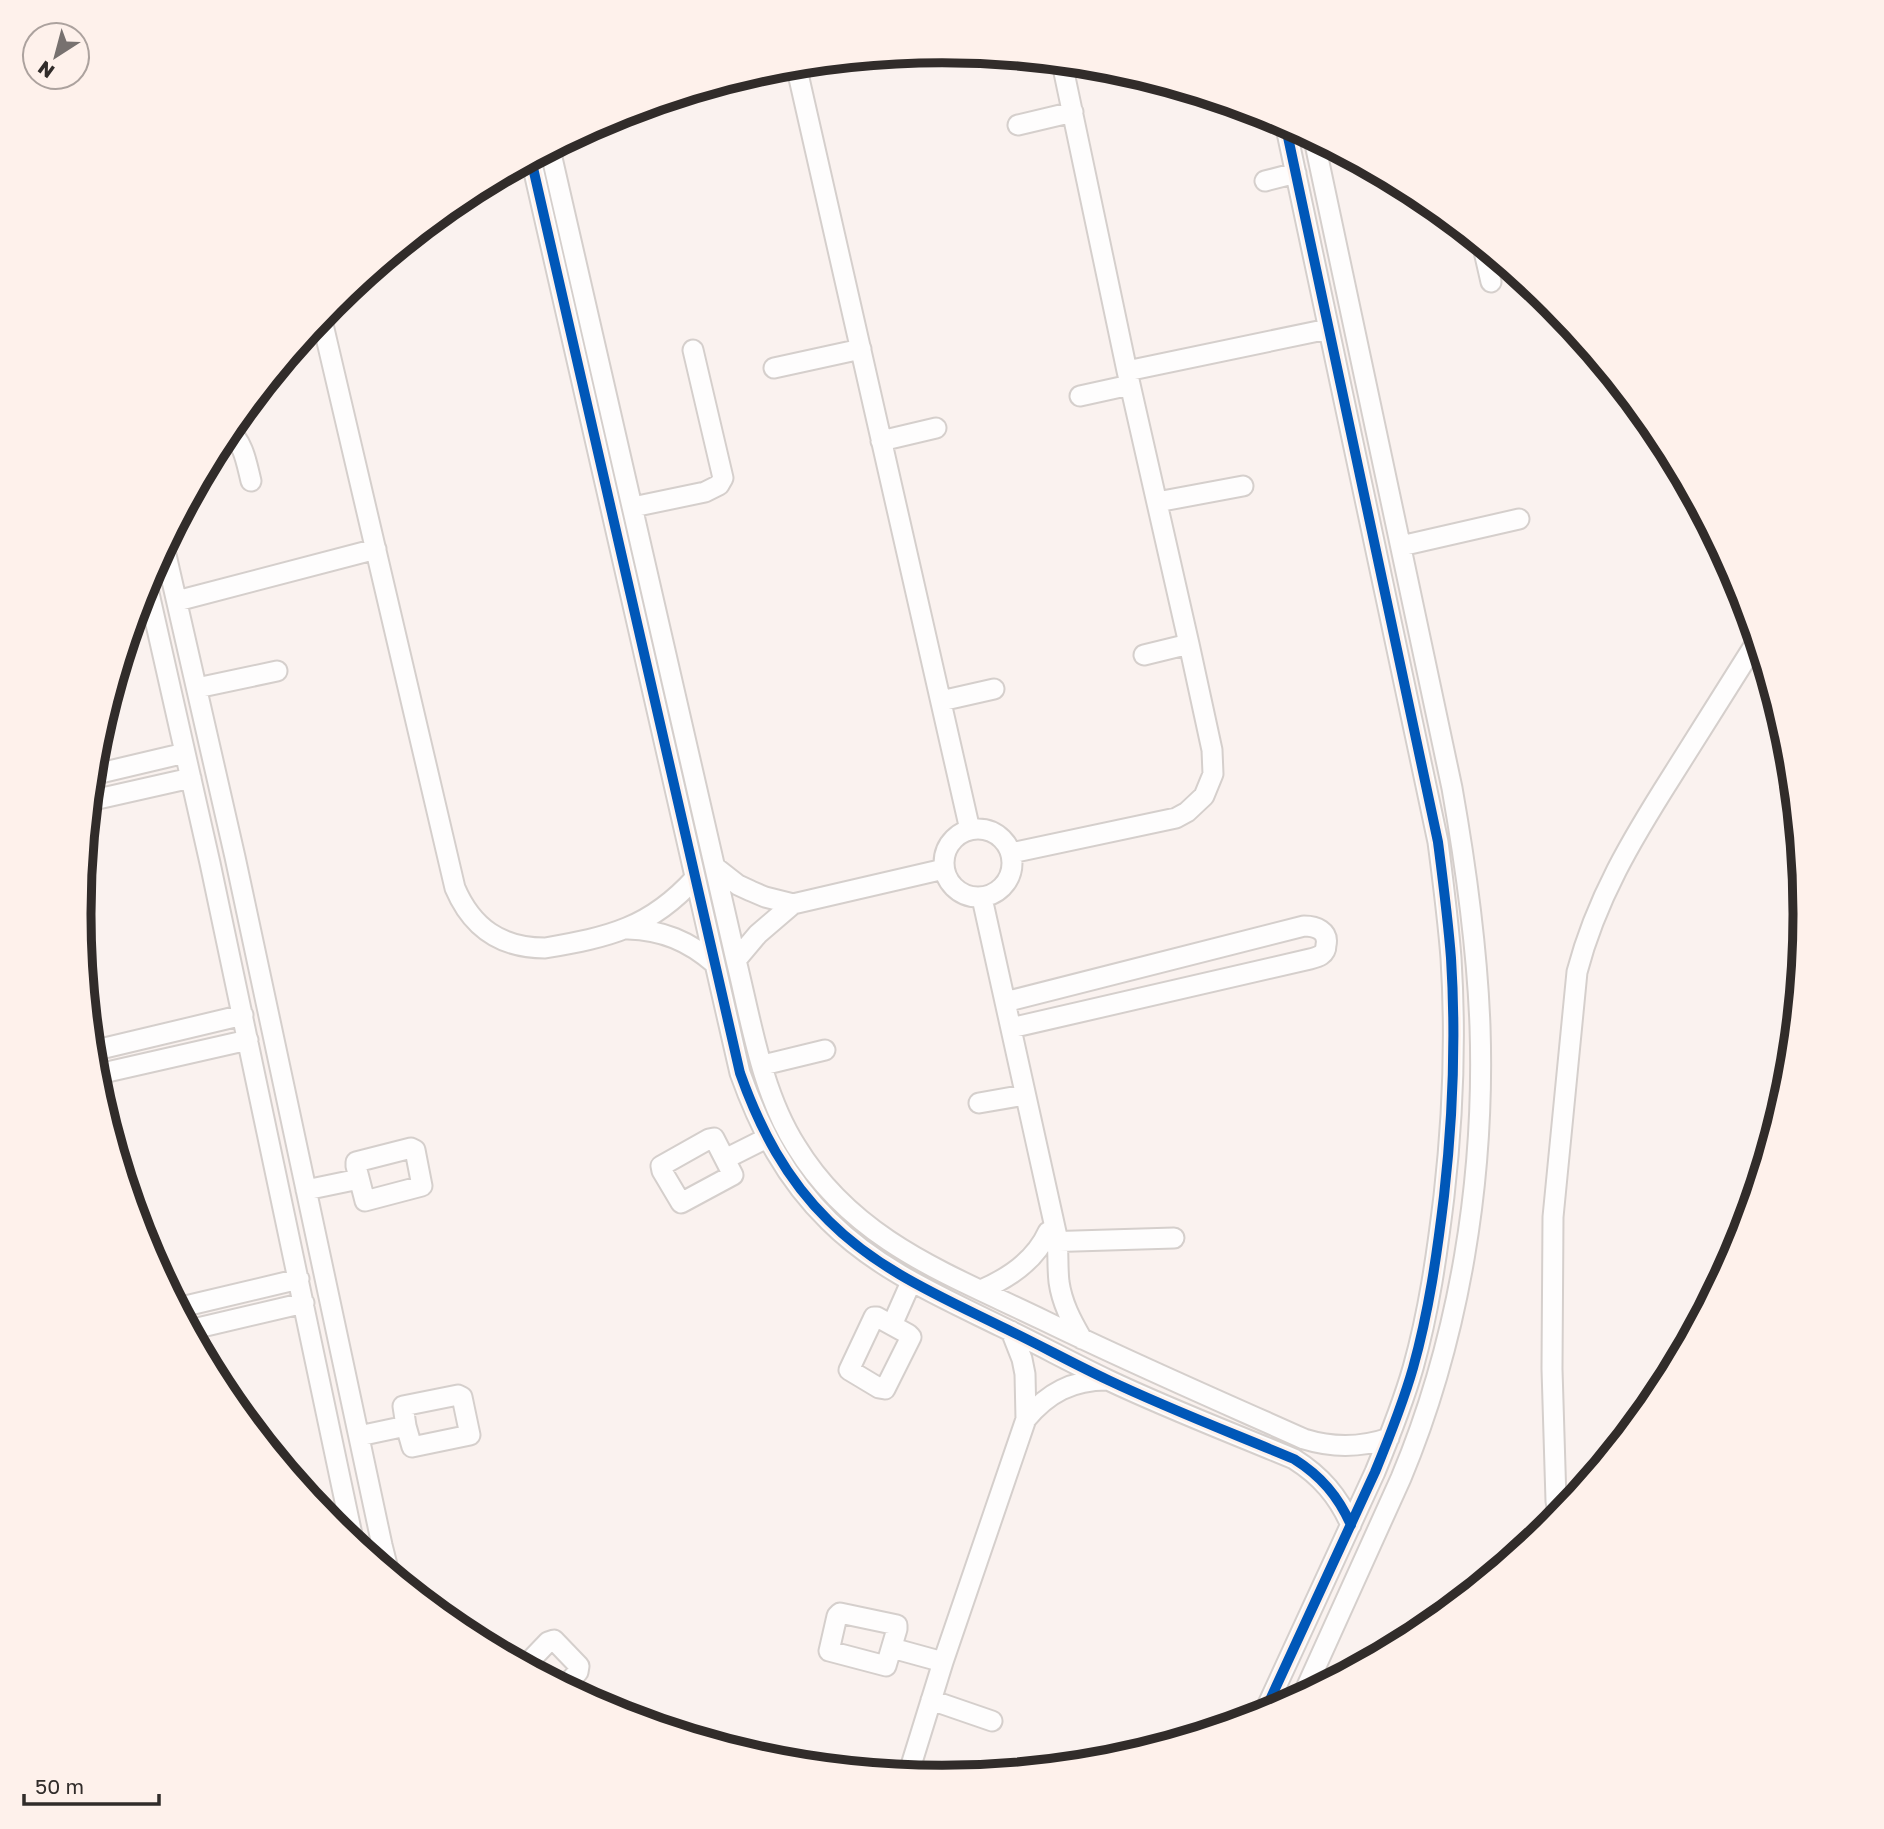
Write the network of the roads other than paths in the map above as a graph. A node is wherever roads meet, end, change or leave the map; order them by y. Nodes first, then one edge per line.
1 (1069, 73) edge
2 (798, 75) edge
3 (1073, 112) junction
4 (1018, 125) dead end
5 (1288, 137) edge
6 (1316, 150) edge
7 (552, 158) edge
8 (533, 168) edge
9 (1296, 173) junction
10 (1265, 181) dead end
11 (1486, 260) edge
12 (1491, 282) dead end
13 (324, 329) edge
14 (1328, 329) junction
15 (861, 349) junction
16 (693, 351) dead end
17 (774, 368) dead end
18 (1128, 378) junction
19 (1080, 397) dead end
20 (936, 428) dead end
21 (236, 437) edge
22 (881, 441) junction
23 (251, 481) dead end
24 (1243, 486) dead end
25 (1157, 502) junction
26 (633, 507) junction
27 (1519, 519) dead end
28 (1401, 546) junction
29 (376, 549) junction
30 (168, 561) edge
31 (151, 601) edge
32 (177, 601) junction
33 (1413, 601) junction
34 (1387, 606) junction
35 (1189, 643) junction
36 (1751, 651) edge
37 (1144, 656) dead end
38 (277, 671) dead end
39 (197, 688) junction
40 (993, 689) dead end
41 (941, 701) junction
42 (185, 753) junction
43 (103, 772) edge
44 (191, 778) junction
45 (99, 799) edge
46 (701, 806) junction
47 (680, 811) junction
48 (970, 830) junction
49 (1011, 853) junction
50 (235, 858) junction
51 (210, 863) junction
52 (715, 867) junction
53 (944, 869) junction
54 (695, 878) junction
55 (982, 898) junction
56 (793, 904) junction
57 (627, 929) junction
58 (736, 960) junction
59 (715, 964) junction
60 (1005, 1002) junction
61 (243, 1015) junction
62 (1011, 1028) junction
63 (248, 1040) junction
64 (102, 1049) edge
65 (825, 1050) dead end
66 (763, 1065) junction
67 (106, 1073) edge
68 (1025, 1095) junction
69 (979, 1103) dead end
70 (767, 1138) junction
71 (725, 1159) dead end
72 (359, 1179) dead end
73 (306, 1190) junction
74 (1174, 1238) dead end
75 (1051, 1241) junction
76 (299, 1279) junction
77 (911, 1282) junction
78 (981, 1290) junction
79 (304, 1303) junction
80 (186, 1306) edge
81 (892, 1325) dead end
82 (198, 1327) edge
83 (1011, 1331) junction
84 (1082, 1339) junction
85 (1109, 1381) junction
86 (1026, 1419) junction
87 (406, 1426) dead end
88 (359, 1436) junction
89 (1389, 1438) junction
90 (1304, 1439) junction
91 (1294, 1459) junction
92 (1556, 1504) edge
93 (1351, 1525) junction
94 (350, 1527) edge
95 (387, 1560) edge
96 (892, 1648) dead end
97 (531, 1660) edge
98 (943, 1661) junction
99 (570, 1680) edge
100 (1308, 1683) edge
101 (931, 1700) junction
102 (1270, 1700) edge
103 (992, 1721) dead end
104 (911, 1765) edge

1 - 3 street
2 - 15 street
3 - 4 street
3 - 18 street
5 - 9 street
6 - 28 street
7 - 26 street
8 - 47 street
9 - 10 street
9 - 14 street
11 - 12 street
13 - 29 street
14 - 18 street
14 - 34 street
15 - 17 street
15 - 22 street
16 - 26 street
18 - 19 street
18 - 25 street
20 - 22 street
21 - 23 street
22 - 41 street
24 - 25 street
25 - 35 street
26 - 46 street
27 - 28 street
28 - 33 street
29 - 32 street
29 - 57 street
30 - 32 street
31 - 42 street
32 - 39 street
33 - 34 street
33 - 100 street
34 - 89 street
35 - 37 street
35 - 49 street
36 - 92 street
38 - 39 street
39 - 50 street
40 - 41 street
41 - 48 street
42 - 43 street
42 - 44 street
44 - 45 street
44 - 51 street
46 - 47 street
46 - 52 street
47 - 54 street
48 - 49 street
48 - 53 street
49 - 55 street
50 - 51 street
50 - 73 street
51 - 61 street
52 - 56 street
52 - 58 street
53 - 55 street
53 - 56 street
54 - 57 street
54 - 59 street
55 - 60 street
56 - 58 street
57 - 59 street
58 - 66 street
59 - 70 street
60 - 62 street
60 - 62 street
61 - 63 street
61 - 64 street
62 - 68 street
63 - 67 street
63 - 76 street
65 - 66 street
66 - 78 street
68 - 69 street
68 - 75 street
70 - 71 street
70 - 77 street
72 - 73 street
73 - 88 street
74 - 75 street
75 - 78 street
75 - 84 street
76 - 79 street
76 - 80 street
77 - 81 street
77 - 83 street
78 - 84 street
79 - 82 street
79 - 94 street
83 - 85 street
83 - 86 street
84 - 90 street
85 - 86 street
85 - 91 street
86 - 98 street
87 - 88 street
88 - 95 street
89 - 90 street
89 - 93 street
90 - 91 street
91 - 93 street
93 - 102 street
96 - 98 street
97 - 99 street
98 - 101 street
101 - 103 street
101 - 104 street

